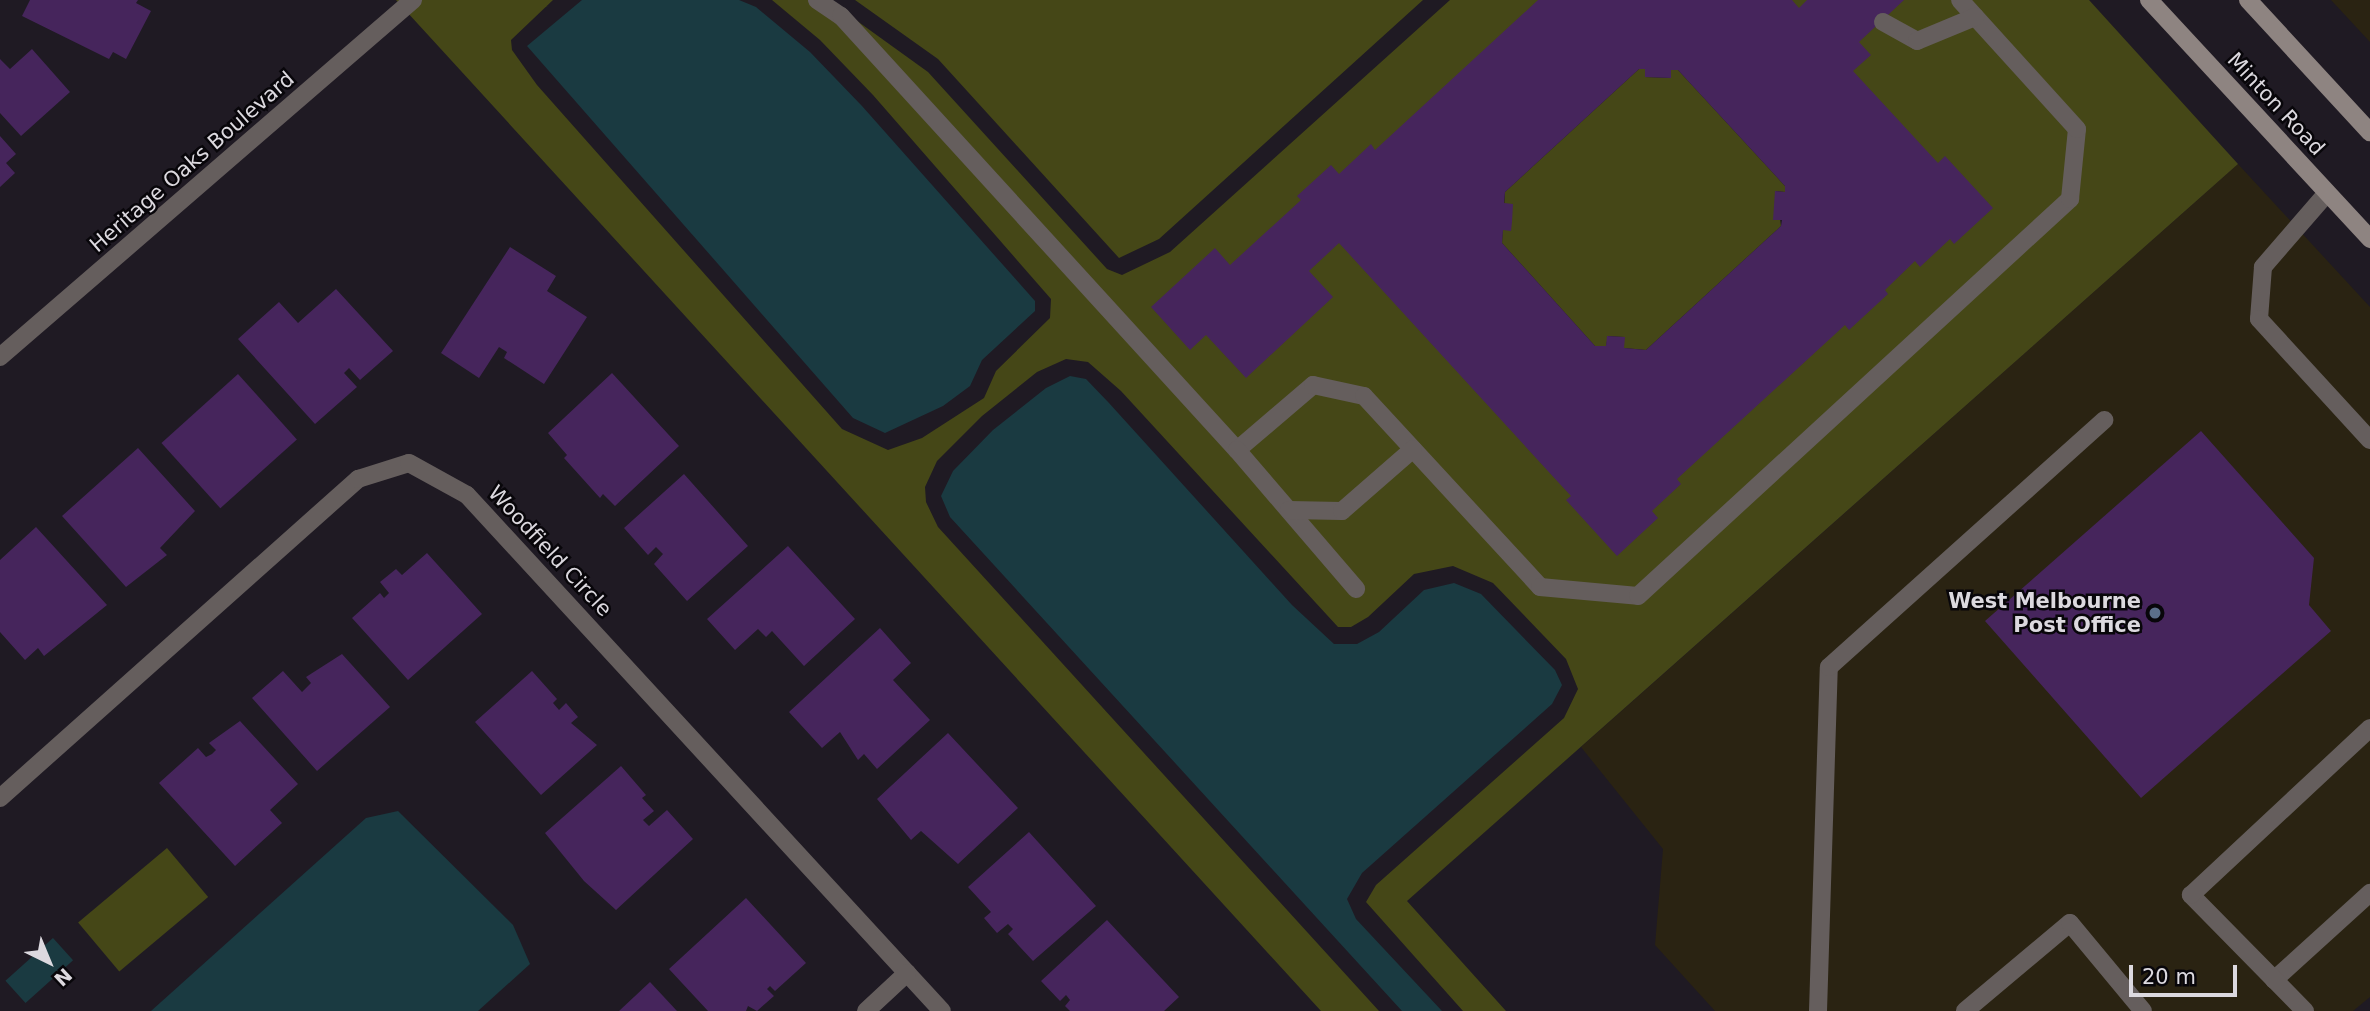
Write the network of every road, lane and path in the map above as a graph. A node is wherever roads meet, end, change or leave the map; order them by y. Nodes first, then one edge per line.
1 (414, 0) edge
2 (817, 0) edge
3 (1960, 0) edge
4 (2149, 0) edge
5 (2248, 0) edge
6 (1975, 17) junction
7 (1883, 22) dead end
8 (2370, 132) edge
9 (2327, 193) junction
10 (2370, 239) edge
11 (0, 357) edge
12 (2104, 420) dead end
13 (2370, 440) edge
14 (1413, 449) junction
15 (1237, 450) junction
16 (1289, 510) junction
17 (1356, 589) dead end
18 (2370, 728) edge
19 (2, 792) edge
20 (2370, 894) edge
21 (907, 973) junction
22 (2274, 980) junction
23 (866, 1011) edge
24 (942, 1011) edge
25 (1818, 1011) edge
26 (1965, 1011) edge
27 (2143, 1011) edge
28 (2305, 1011) edge

1 - 11 street, Heritage Oaks Boulevard
2 - 15 street
3 - 6 street
4 - 9 main road, Minton Road
5 - 8 main road
6 - 7 street
6 - 14 street
9 - 10 main road, Minton Road
9 - 13 street
12 - 25 street
14 - 15 street
14 - 16 street
15 - 16 street
16 - 17 street
18 - 22 street
19 - 21 street, Woodfield Circle
20 - 22 street
21 - 23 street
21 - 24 street, Woodfield Circle
22 - 28 street
26 - 27 street

